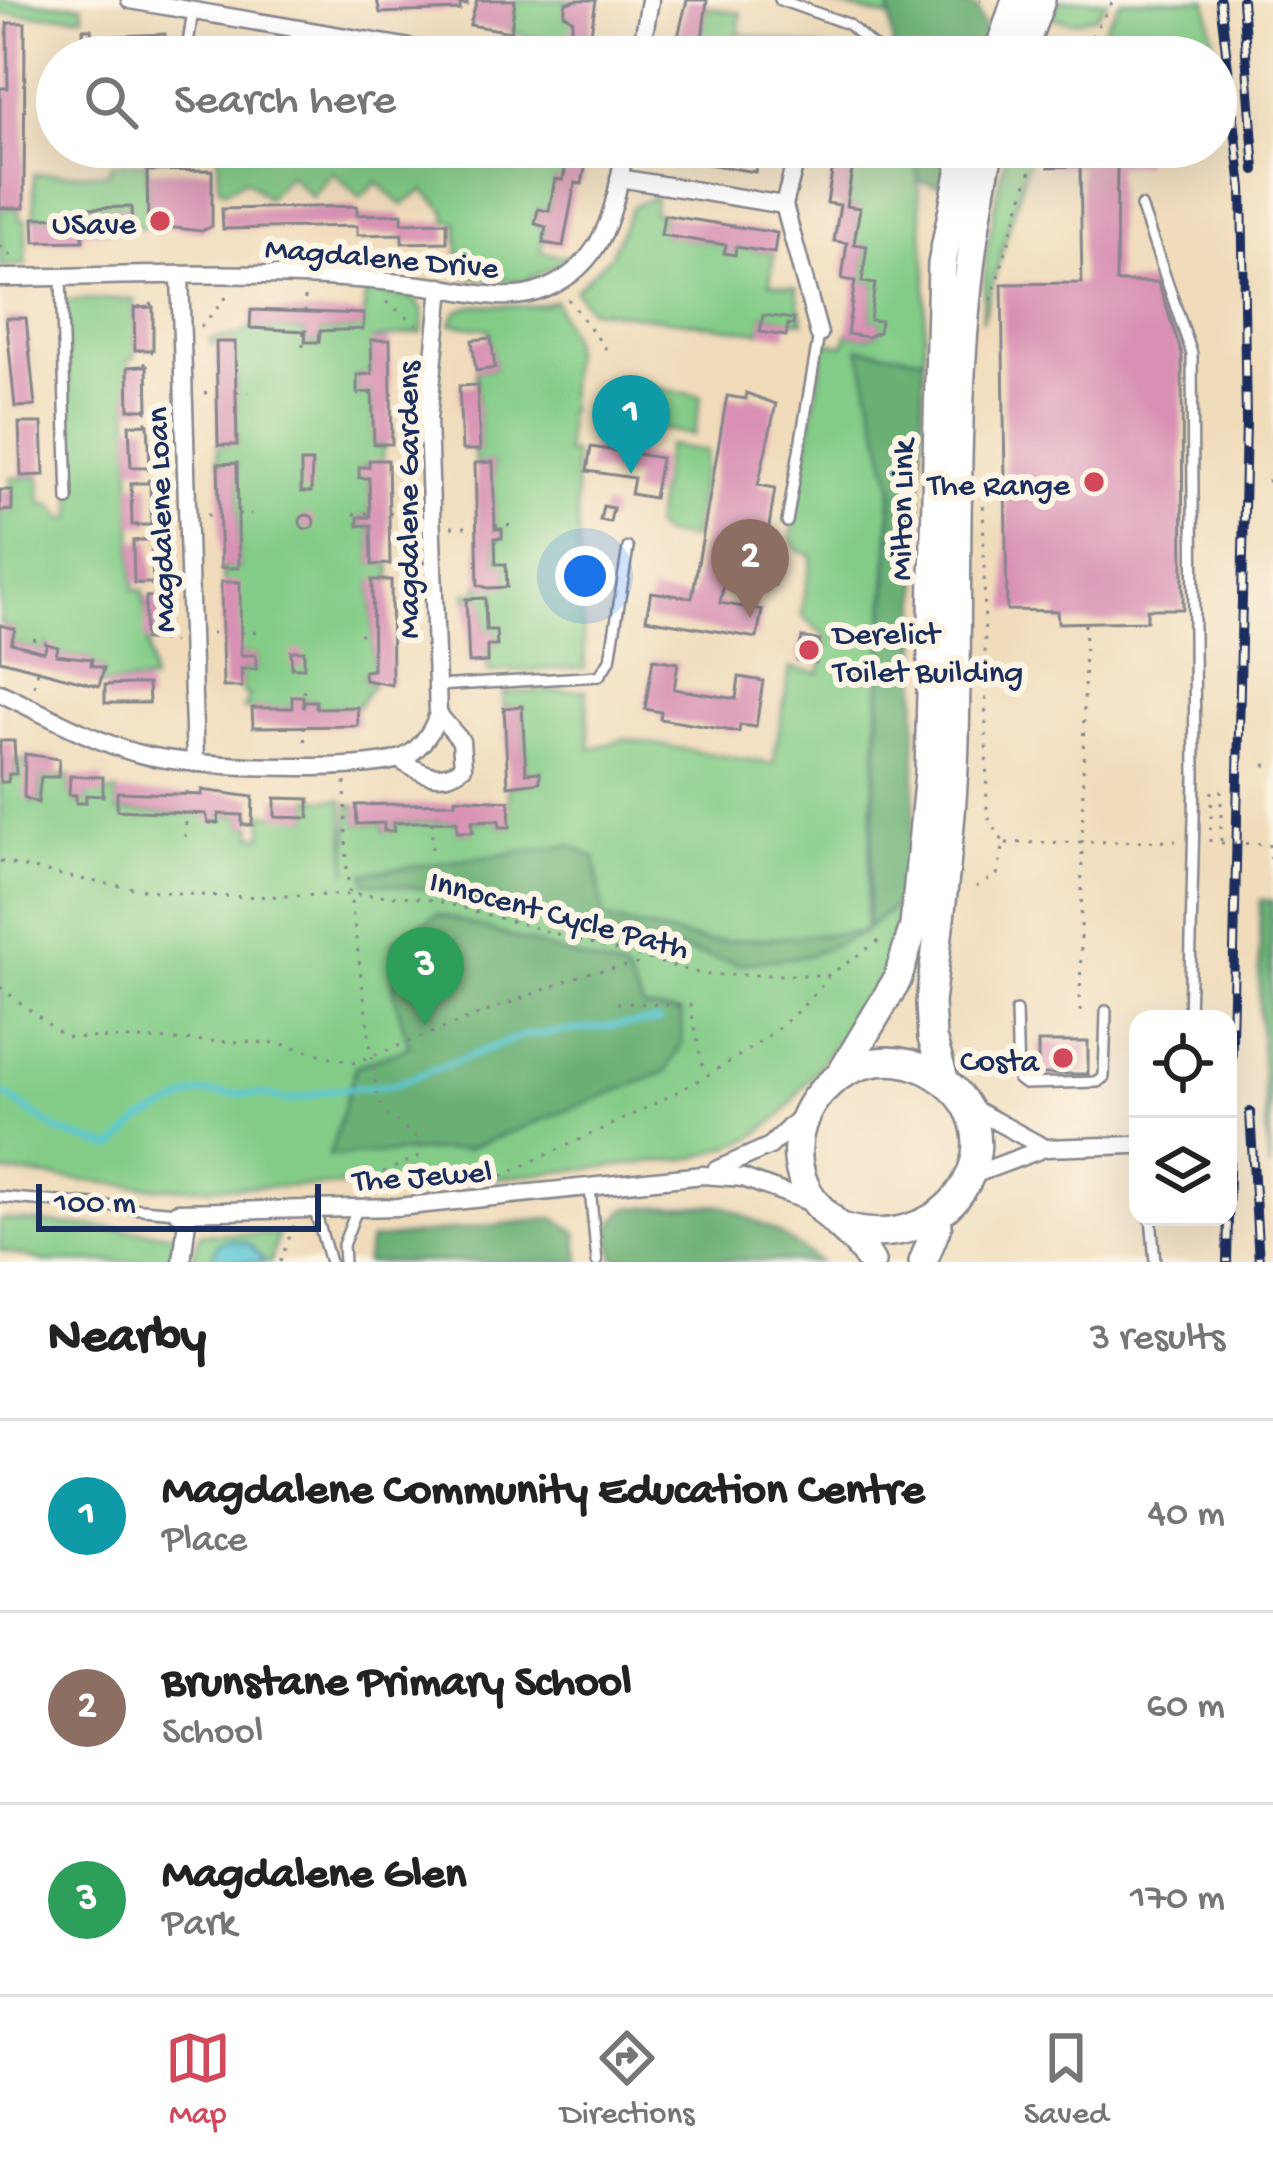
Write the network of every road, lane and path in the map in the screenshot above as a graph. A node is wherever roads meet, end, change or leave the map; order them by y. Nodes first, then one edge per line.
1 (130, 0) edge
2 (650, 0) edge
3 (780, 0) edge
4 (1041, 0) edge
5 (1114, 0) edge
6 (1014, 3) edge
7 (193, 11) junction
8 (189, 36) edge
9 (340, 36) edge
10 (644, 36) edge
11 (862, 36) edge
12 (1004, 36) edge
13 (1028, 36) edge
14 (1092, 36) edge
15 (622, 168) edge
16 (794, 168) edge
17 (961, 168) edge
18 (986, 168) edge
19 (1032, 168) edge
20 (620, 178) junction
21 (784, 205) junction
22 (1141, 206) dead end
23 (246, 273) junction
24 (180, 275) junction
25 (0, 278) edge
26 (61, 278) junction
27 (372, 278) junction
28 (556, 284) junction
29 (441, 287) junction
30 (153, 304) dead end
31 (990, 305) dead end
32 (138, 308) dead end
33 (435, 330) junction
34 (304, 331) dead end
35 (819, 334) joint
36 (182, 335) junction
37 (303, 347) dead end
38 (606, 349) dead end
39 (139, 350) dead end
40 (154, 352) dead end
41 (147, 363) dead end
42 (132, 367) dead end
43 (236, 392) dead end
44 (248, 392) dead end
45 (429, 393) junction
46 (357, 394) dead end
47 (373, 394) dead end
48 (391, 394) dead end
49 (133, 409) dead end
50 (148, 411) dead end
51 (148, 422) dead end
52 (133, 425) dead end
53 (134, 467) dead end
54 (149, 470) dead end
55 (982, 476) dead end
56 (150, 479) dead end
57 (135, 483) dead end
58 (68, 500) dead end
59 (370, 513) dead end
60 (389, 513) dead end
61 (238, 514) dead end
62 (251, 514) dead end
63 (353, 514) dead end
64 (431, 520) junction
65 (787, 522) dead end
66 (136, 526) dead end
67 (477, 526) dead end
68 (495, 526) dead end
69 (518, 526) dead end
70 (151, 528) dead end
71 (151, 537) dead end
72 (136, 541) dead end
73 (628, 548) dead end
74 (138, 583) dead end
75 (153, 586) dead end
76 (161, 594) dead end
77 (146, 597) dead end
78 (1085, 624) dead end
79 (261, 632) dead end
80 (241, 633) dead end
81 (359, 634) dead end
82 (372, 634) dead end
83 (391, 634) dead end
84 (435, 634) junction
85 (32, 639) dead end
86 (148, 640) dead end
87 (163, 642) dead end
88 (43, 652) dead end
89 (437, 686) junction
90 (304, 690) dead end
91 (0, 693) edge
92 (304, 708) dead end
93 (438, 713) junction
94 (304, 726) dead end
95 (398, 760) junction
96 (345, 762) junction
97 (195, 763) junction
98 (305, 764) junction
99 (1264, 765) dead end
100 (1273, 766) edge
101 (186, 813) dead end
102 (432, 822) dead end
103 (185, 837) dead end
104 (1190, 842) junction
105 (1210, 842) dead end
106 (1004, 843) junction
107 (1083, 843) junction
108 (432, 852) dead end
109 (0, 861) edge
110 (1273, 874) edge
111 (976, 886) dead end
112 (349, 894) junction
113 (883, 938) dead end
114 (646, 962) junction
115 (829, 975) junction
116 (0, 987) edge
117 (617, 1003) dead end
118 (1189, 1010) edge
119 (1016, 1011) dead end
120 (1080, 1011) dead end
121 (1106, 1011) dead end
122 (371, 1062) junction
123 (841, 1074) junction
124 (705, 1076) junction
125 (954, 1092) junction
126 (808, 1108) junction
127 (1129, 1147) edge
128 (1046, 1148) junction
129 (704, 1175) junction
130 (973, 1175) junction
131 (590, 1188) junction
132 (363, 1190) dead end
133 (0, 1197) edge
134 (500, 1198) junction
135 (816, 1204) junction
136 (357, 1209) junction
137 (183, 1212) junction
138 (307, 1212) junction
139 (938, 1224) junction
140 (1152, 1226) edge
141 (842, 1227) junction
142 (182, 1262) edge
143 (280, 1262) edge
144 (330, 1262) edge
145 (344, 1262) edge
146 (597, 1262) edge
147 (871, 1262) edge
148 (923, 1262) edge
149 (1155, 1262) edge

1 - 7 street
2 - 10 street
3 - 11 lane
4 - 13 main road
5 - 14 path
6 - 12 main road
7 - 8 lane
7 - 9 street
15 - 20 street
16 - 21 street
17 - 123 main road, Milton Link
18 - 125 main road, Milton Link
19 - 31 path
20 - 21 street
20 - 28 street
21 - 35 street
22 - 104 lane
23 - 24 street, Magdalene Drive
23 - 27 street, Magdalene Drive
23 - 36 path
24 - 26 street, Magdalene Drive
24 - 36 street, Magdalene Loan
25 - 26 street, Magdalene Drive
26 - 58 lane
27 - 29 street, Magdalene Drive
27 - 33 path
28 - 29 street, Magdalene Drive
28 - 38 path
29 - 33 street, Magdalene Gardens
30 - 32 path
33 - 45 street, Magdalene Gardens
34 - 37 path
35 - 65 lane
36 - 97 street, Magdalene Loan
39 - 40 path
41 - 42 path
43 - 44 path
45 - 48 path
45 - 64 street, Magdalene Gardens
46 - 47 path
49 - 50 path
51 - 52 path
53 - 54 path
55 - 106 path
56 - 57 path
59 - 63 path
60 - 64 path
61 - 62 path
64 - 67 path
64 - 84 street, Magdalene Gardens
66 - 70 path
68 - 69 path
71 - 72 path
73 - 89 lane
74 - 75 path
76 - 77 path
78 - 107 path
79 - 80 path
81 - 82 path
83 - 84 path
84 - 89 street, Magdalene Gardens
85 - 88 path
86 - 87 path
89 - 93 street, Magdalene Gardens
90 - 92 path
91 - 97 street, Magdalene Gardens
93 - 95 street
93 - 95 street, Magdalene Gardens
94 - 98 path
95 - 96 street, Magdalene Gardens
96 - 98 street, Magdalene Gardens
96 - 112 path
97 - 98 street, Magdalene Gardens
99 - 100 path
101 - 103 path
102 - 108 path
104 - 107 path
104 - 118 lane
105 - 110 path, bridge
106 - 107 path
106 - 111 path
107 - 120 path
109 - 112 path, Innocent Cycle Path
112 - 114 path, Innocent Cycle Path
112 - 122 path
113 - 115 path
114 - 115 path, Innocent Cycle Path
114 - 122 path
115 - 124 path
116 - 122 path
117 - 124 path
119 - 121 lane
122 - 132 path
123 - 125 main road
123 - 126 main road
124 - 134 path
125 - 128 street
125 - 130 main road
126 - 129 street, The Jewel
126 - 135 main road
127 - 128 street
128 - 130 street
129 - 131 street, The Jewel
129 - 135 street, The Jewel
130 - 139 main road
131 - 134 street, The Jewel
131 - 146 lane
133 - 137 lane, The Jewel
134 - 136 street, The Jewel
135 - 141 main road
136 - 138 street, The Jewel
136 - 145 lane
137 - 138 street, The Jewel
137 - 142 street
138 - 143 path
138 - 144 lane
139 - 141 main road
139 - 148 main road
140 - 149 lane
141 - 147 main road

